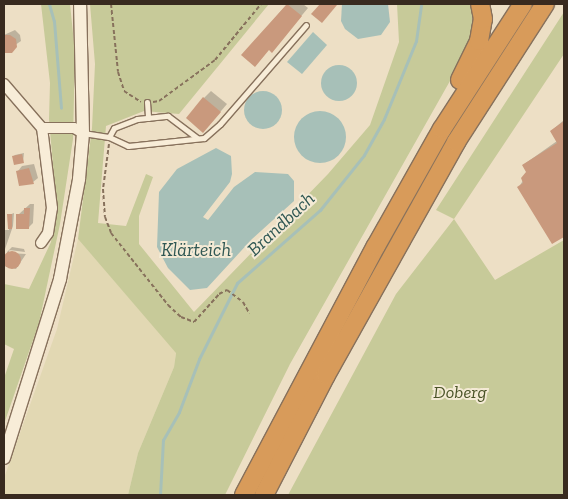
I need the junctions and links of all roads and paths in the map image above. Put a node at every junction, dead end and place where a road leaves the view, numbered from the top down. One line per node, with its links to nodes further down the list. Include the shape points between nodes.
1 (80, 4): 13 (street)
2 (110, 4): 9 (path, via 118,72 124,92 137,102)
3 (261, 4): 9 (path, via 215,60 159,101)
4 (480, 4): 12 (highway, via 483,19 480,41 443,109)
5 (523, 4): 12 (highway)
6 (545, 4): 20 (highway, via 446,160 326,375)
7 (306, 25): 15 (lane, via 220,124 204,138)
8 (4, 84): 11 (street)
9 (147, 102): 10 (lane)
10 (148, 118): 14 (lane, via 114,128); 15 (lane, via 168,116)
11 (42, 128): 13 (street, via 74,128); 16 (street, via 52,208 48,233)
12 (442, 129): 19 (highway, via 371,254)
13 (83, 133): 14 (lane); 18 (street, via 79,179 60,279)
14 (110, 137): 15 (lane, via 128,146); 17 (path, via 103,189 104,217 123,250 181,317 194,322 219,294 227,290 243,302)
15 (197, 138)
16 (41, 243)
17 (249, 313)
18 (4, 458)
19 (244, 495)
20 (264, 495)

